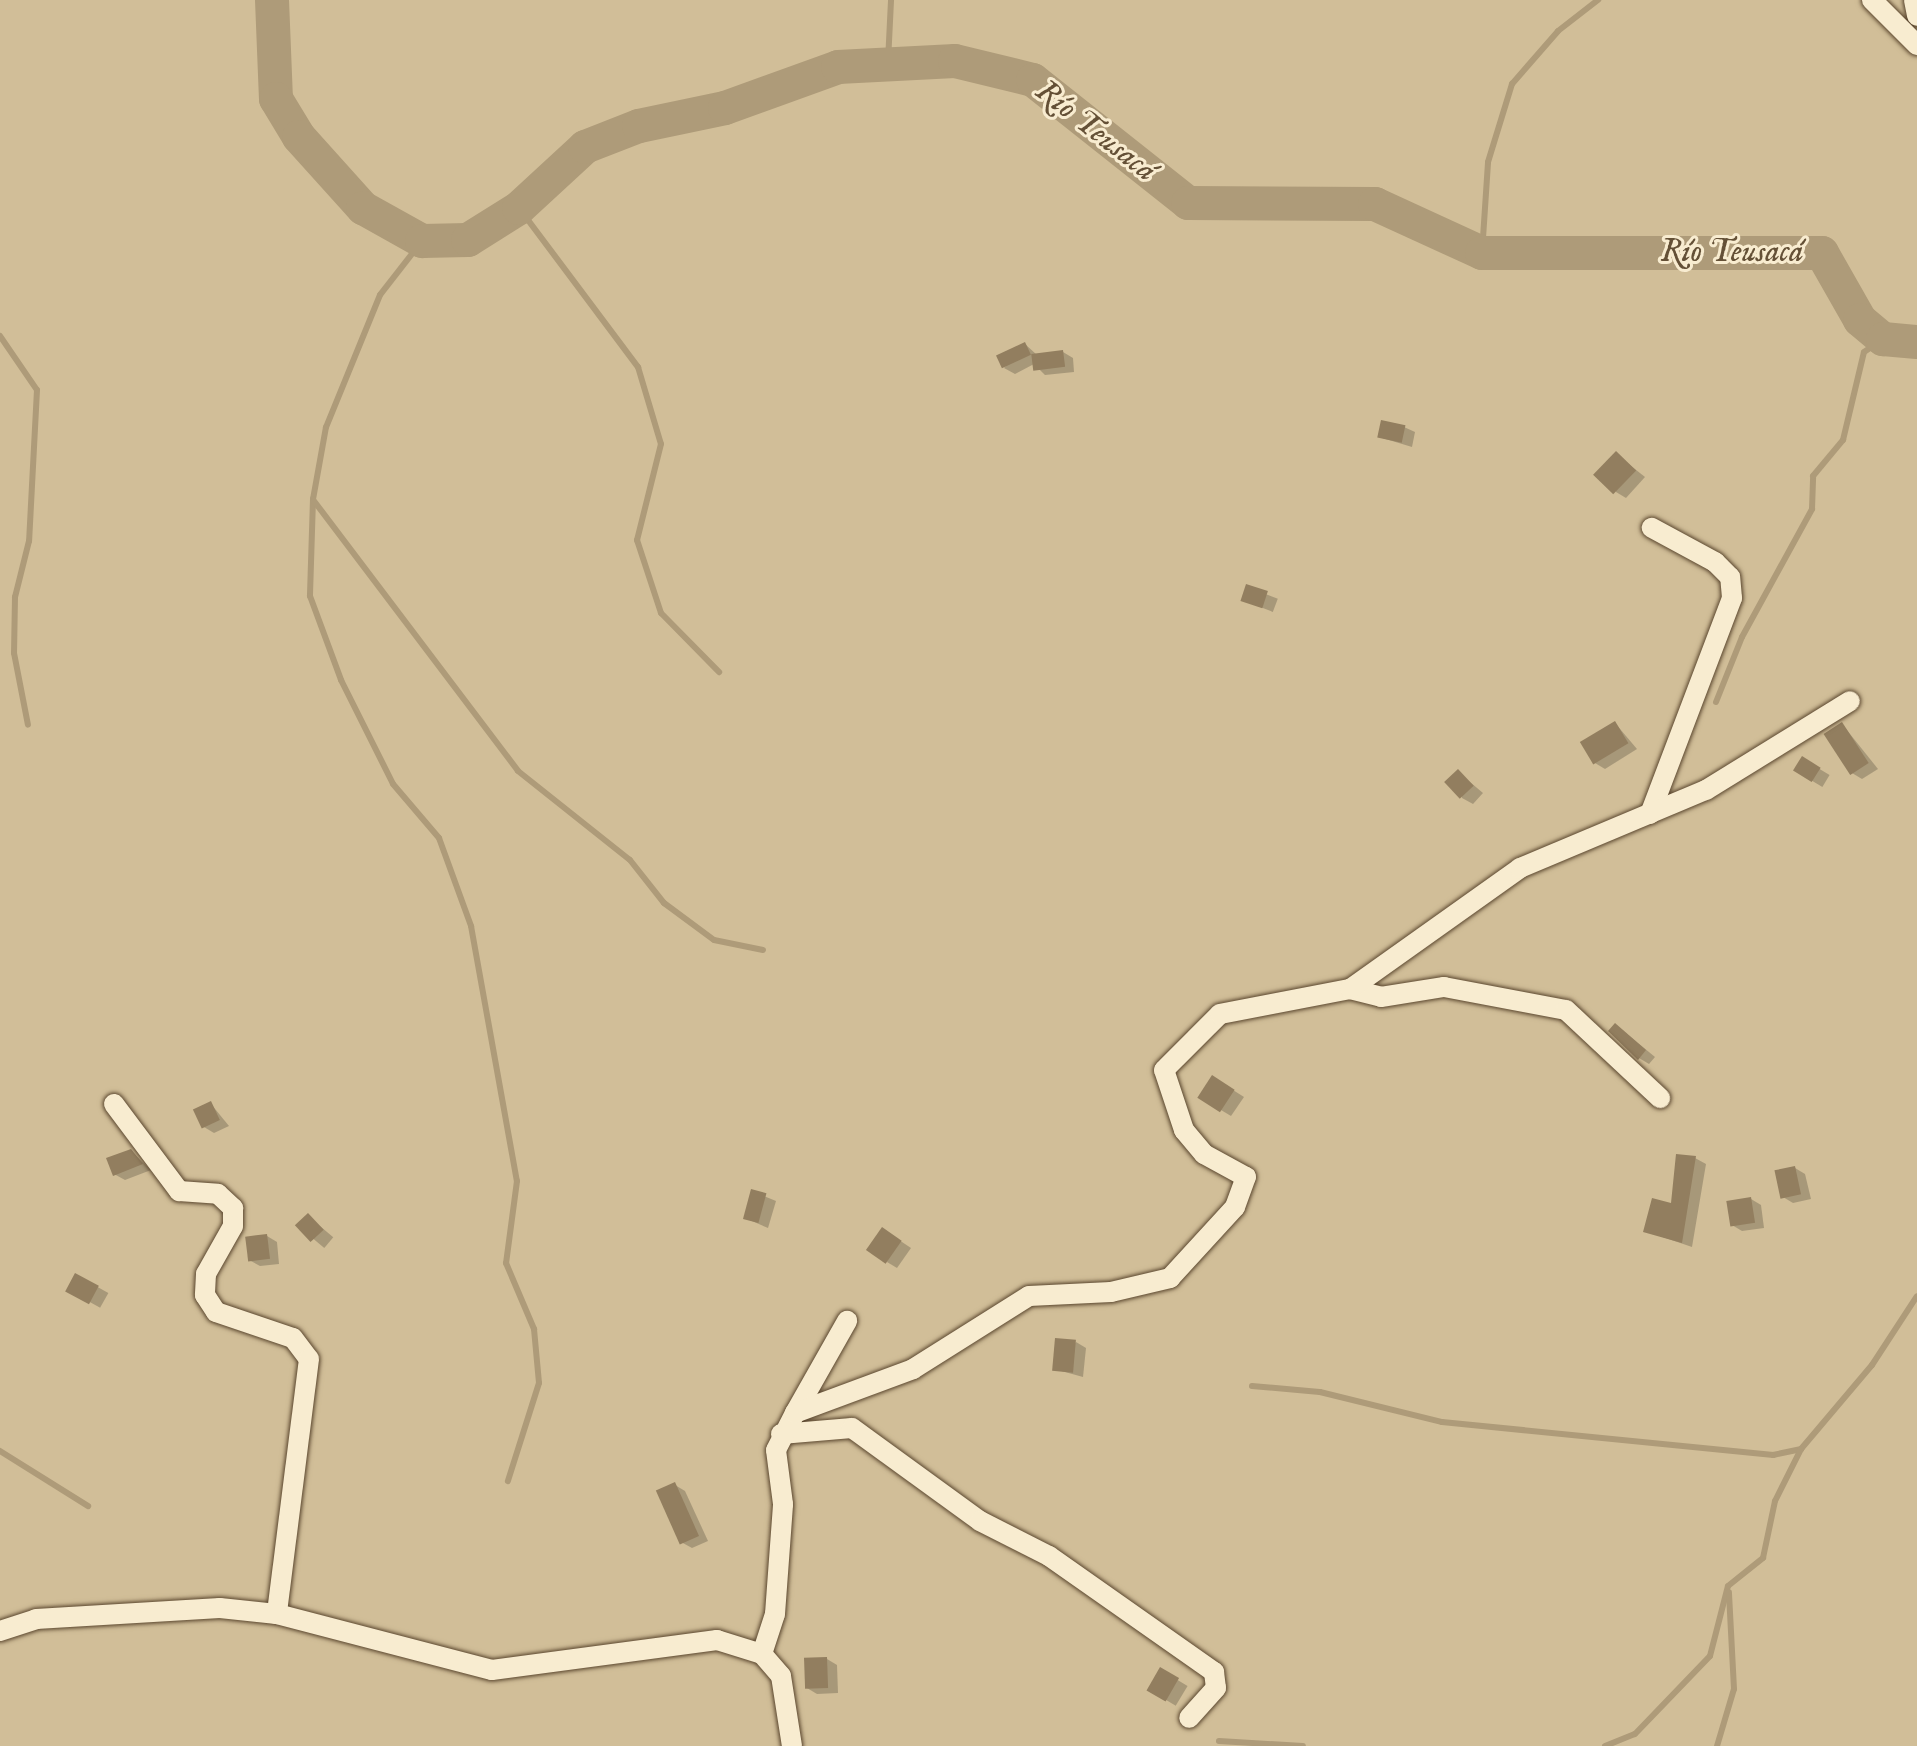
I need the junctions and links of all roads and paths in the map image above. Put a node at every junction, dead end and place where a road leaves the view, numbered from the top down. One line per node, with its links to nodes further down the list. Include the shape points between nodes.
1 (1872, 0): 4 (street)
2 (1914, 0): 3 (street)
3 (1917, 16)
4 (1917, 45)
5 (1652, 528): 7 (street, via 1715,562 1730,577 1732,598)
6 (1850, 701): 7 (street, via 1706,790)
7 (1650, 814): 8 (street, via 1520,868)
8 (1350, 989): 9 (street, via 1381,997 1444,987 1566,1010); 12 (street, via 1220,1014 1164,1070 1184,1130 1204,1154 1246,1177 1235,1207 1170,1278 1111,1292 1029,1296 913,1369)
9 (1660, 1098)
10 (114, 1104): 14 (street, via 179,1191 218,1194 233,1208 233,1226 206,1274 205,1295 216,1312 293,1338 309,1359)
11 (847, 1321): 12 (street)
12 (795, 1413): 13 (street)
13 (781, 1434): 16 (street, via 775,1614); 17 (street, via 852,1428 980,1521 1049,1556 1214,1672 1216,1688)
14 (277, 1614): 15 (street, via 220,1608 36,1619); 16 (street, via 492,1670 669,1642 717,1640)
15 (0, 1631)
16 (762, 1654): 18 (street, via 781,1676)
17 (1189, 1718)
18 (792, 1746)

